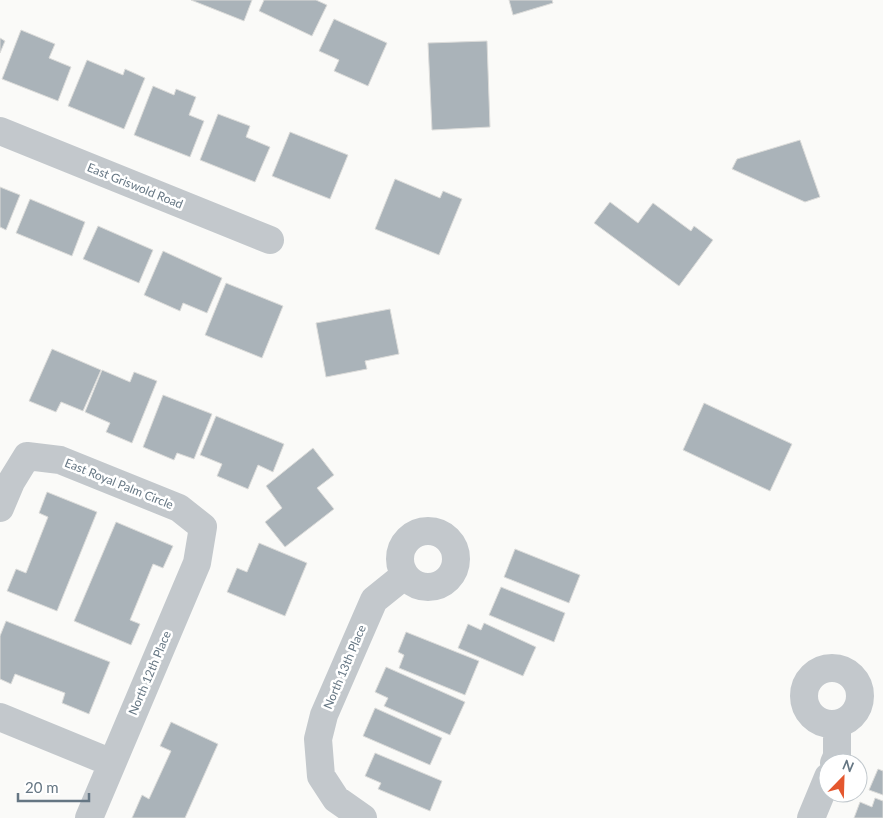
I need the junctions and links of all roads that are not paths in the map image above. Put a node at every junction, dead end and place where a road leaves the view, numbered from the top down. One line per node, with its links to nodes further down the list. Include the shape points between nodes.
1 (0, 132): 2 (street, East Griswold Road)
2 (270, 240)
3 (0, 508): 4 (street, East Royal Palm Circle, via 27,456 60,460 179,508)
4 (203, 526): 9 (street, North 12th Place, via 197,563)
5 (405, 575): 12 (street, North 13th Place, via 374,600 324,715 318,739 321,776 336,799)
6 (0, 717): 9 (street)
7 (836, 724): 8 (street)
8 (836, 753)
9 (112, 763): 11 (street, North 12th Place)
10 (818, 801): 13 (street)
11 (89, 818)
12 (363, 818)
13 (811, 818)

